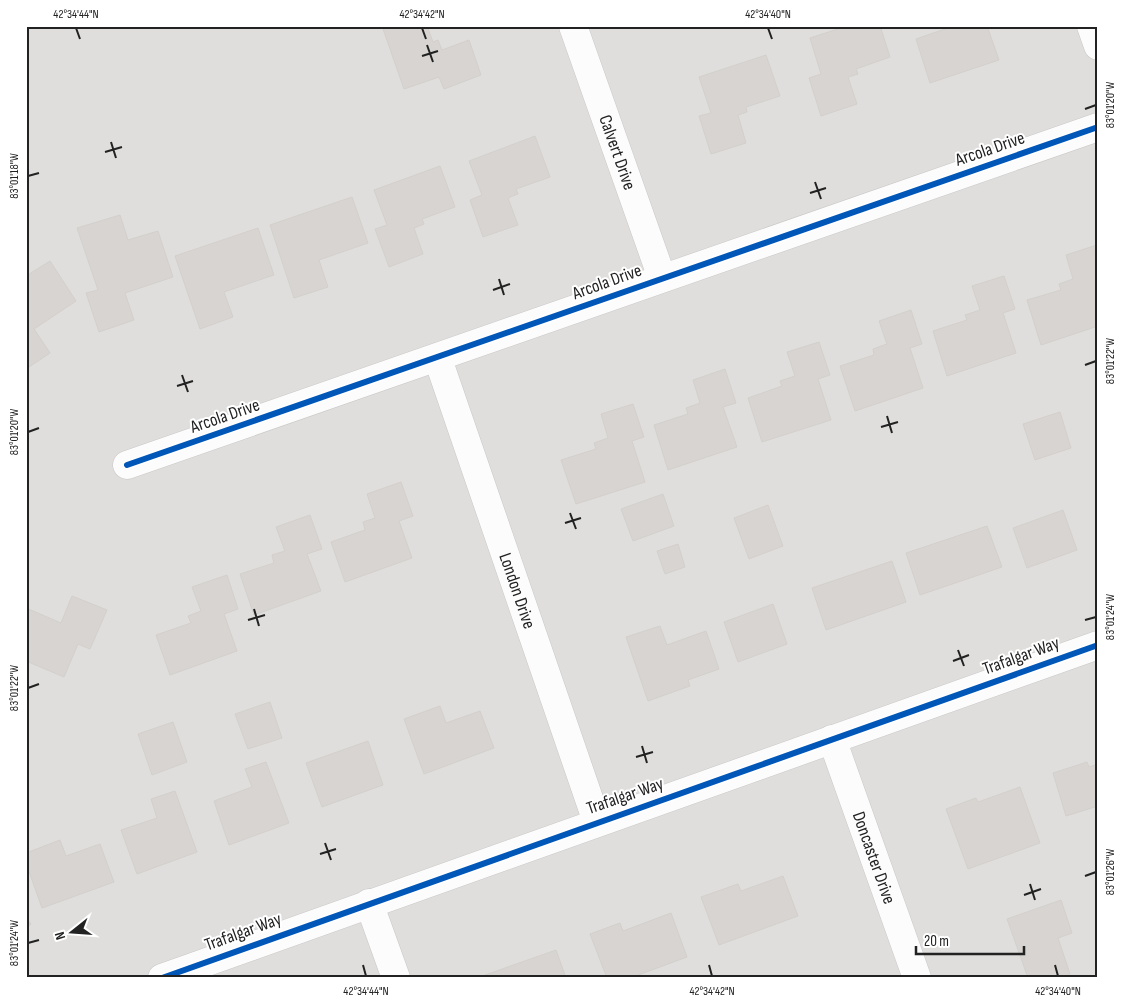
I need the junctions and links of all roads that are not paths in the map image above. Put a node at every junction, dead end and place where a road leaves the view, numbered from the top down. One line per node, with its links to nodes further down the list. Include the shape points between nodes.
1 (573, 26): 5 (street, Calvert Drive)
2 (1091, 26): 3 (street)
3 (1098, 46)
4 (1098, 127): 5 (street, Arcola Drive)
5 (662, 278): 6 (street, Arcola Drive)
6 (438, 359): 7 (street, Arcola Drive); 10 (street, London Drive)
7 (127, 465)
8 (1098, 645): 9 (street, Trafalgar Way)
9 (832, 739): 10 (street, Trafalgar Way); 14 (street, Doncaster Drive)
10 (597, 822): 11 (street, Trafalgar Way)
11 (369, 903): 12 (street, Trafalgar Way); 13 (street)
12 (162, 978)
13 (396, 978)
14 (917, 978)

